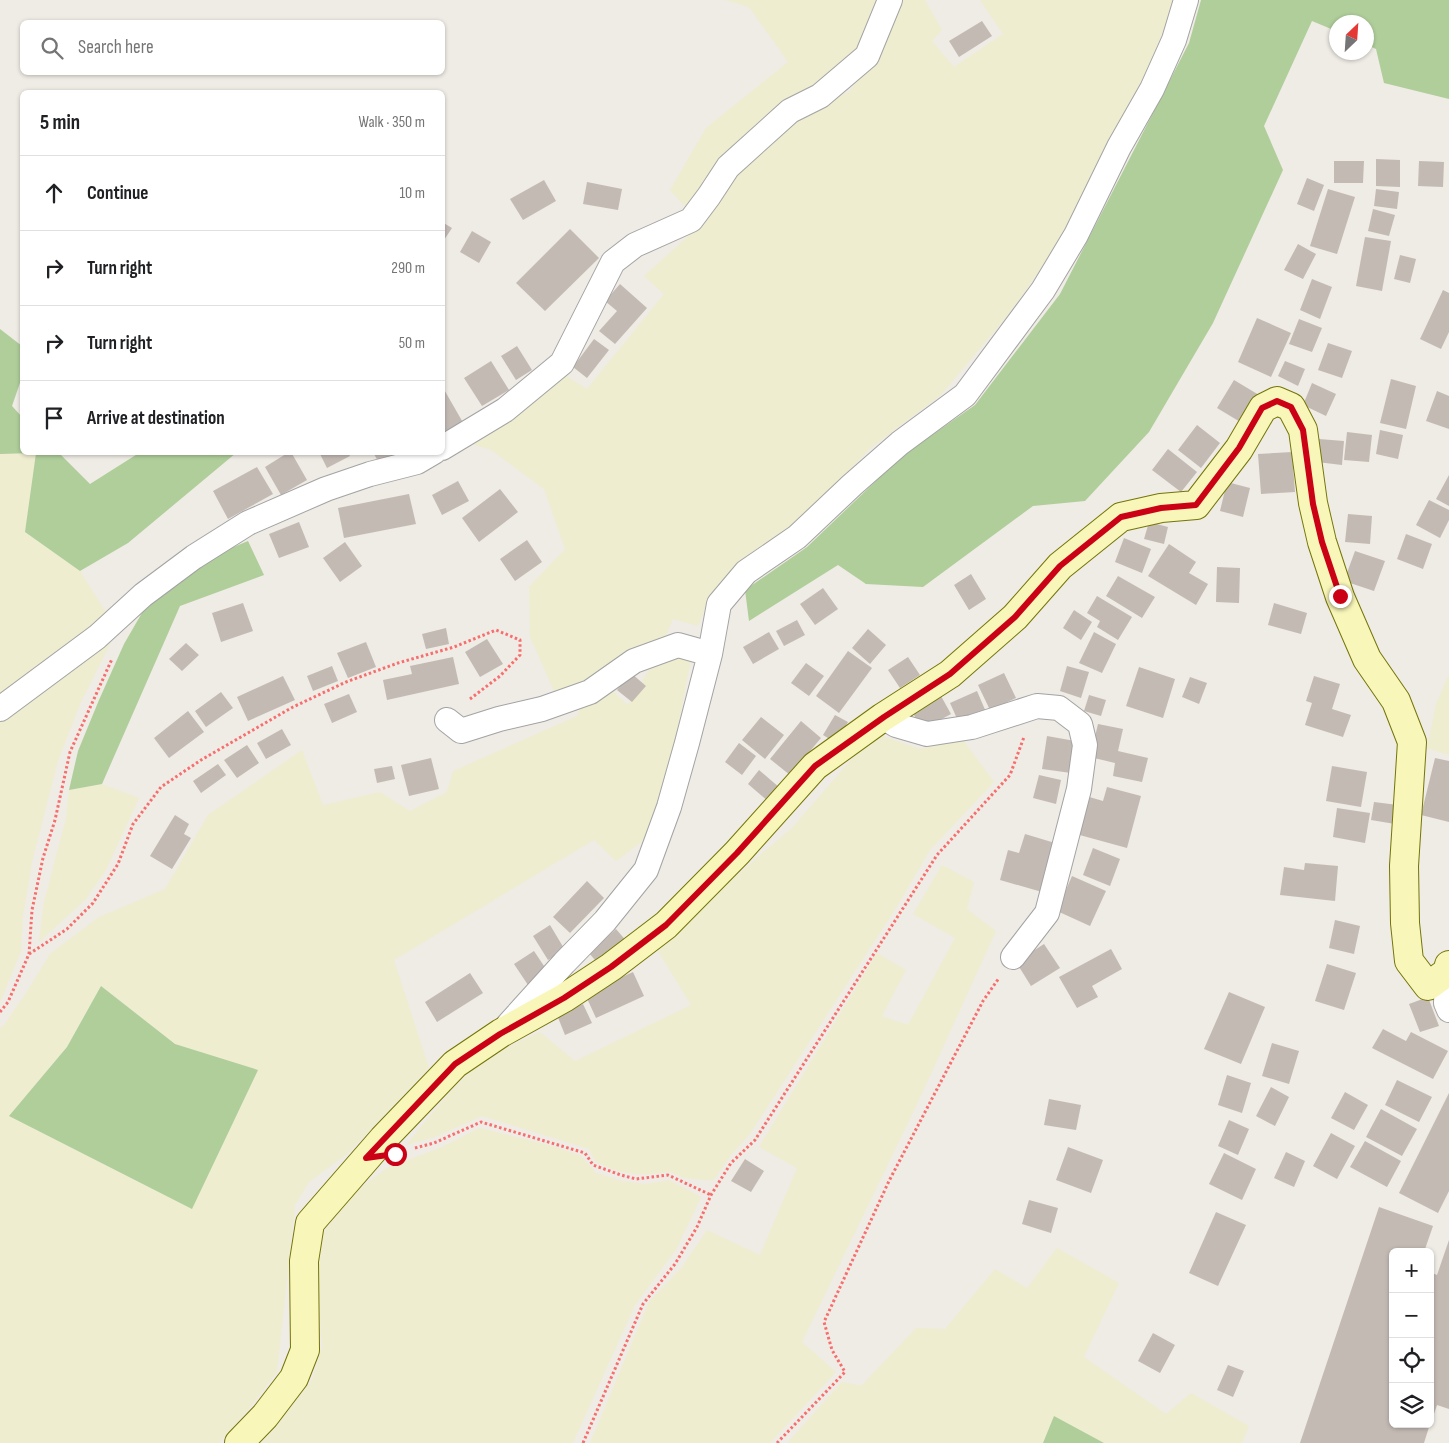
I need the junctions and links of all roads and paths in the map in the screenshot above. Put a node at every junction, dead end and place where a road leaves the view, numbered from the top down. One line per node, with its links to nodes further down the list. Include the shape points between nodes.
1 (890, 0): 3 (street, via 867,56 820,96 790,111 728,167 691,220 635,245 613,262 562,363 506,410)
2 (1186, 0): 5 (street, via 1174,40 1152,89 1076,235 1043,290 965,395 893,449 797,536 746,572 719,604)
3 (445, 446)
4 (429, 455): 8 (street, via 417,462 326,489 248,523 172,573 97,637)
5 (710, 654): 10 (street, via 678,645 634,661 590,692 542,709 461,731); 16 (street, via 669,807 646,870 605,921)
6 (112, 658): 11 (path, via 70,752 32,910)
7 (1037, 706): 9 (street, via 972,727 927,734 896,725); 12 (street, via 1059,708 1080,724 1085,745 1079,789 1047,913); 18 (path, via 1010,775 937,855 755,1140 731,1162)
8 (0, 709)
9 (884, 717): 13 (main road, via 950,674 1015,617 1060,566 1121,517 1161,508 1196,505 1239,448 1262,408 1277,401 1291,407 1303,430 1313,504 1340,596 1367,658 1396,701 1412,742 1404,866 1404,923 1409,961 1428,986); 16 (main road, via 815,766 737,853 666,925 564,998)
10 (447, 720): 11 (path, via 520,655 520,640 496,630 346,682 293,707 201,760 161,787 133,824 118,864 94,903 67,929)
11 (29, 954): 15 (path, via 8,1002)
12 (1013, 957): 21 (path, via 983,1001 889,1180 824,1322 832,1350 845,1372)
13 (1448, 968): 14 (street, via 1446,1003)
14 (1449, 1010)
15 (0, 1012)
16 (500, 1034): 19 (main road, via 455,1064 377,1145 310,1222 304,1261 305,1350 294,1378)
17 (410, 1149): 18 (path, via 434,1143 481,1122 585,1153 593,1164 621,1175 636,1179 668,1175)
18 (712, 1195): 20 (path, via 676,1264 643,1304)
19 (239, 1443)
20 (583, 1443)
21 (777, 1443)

